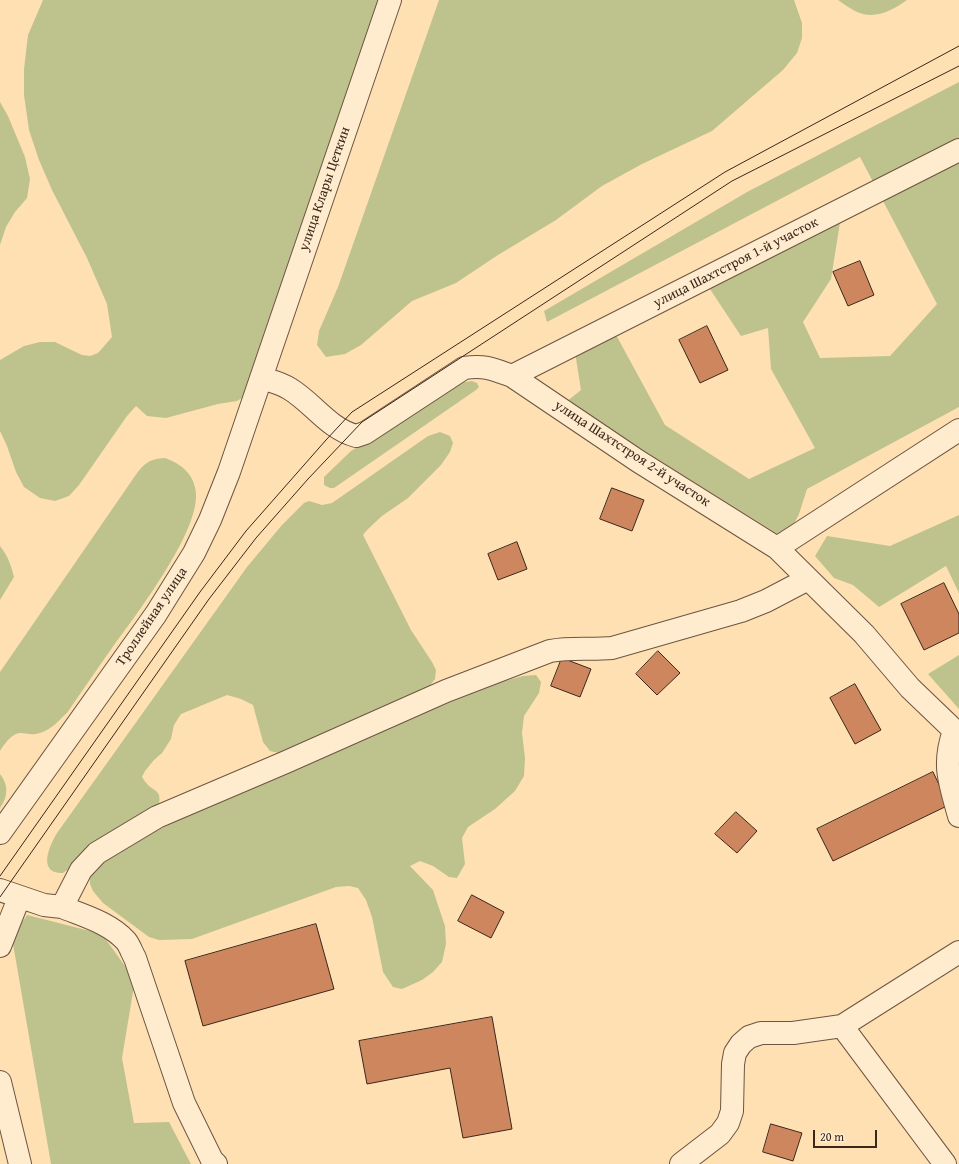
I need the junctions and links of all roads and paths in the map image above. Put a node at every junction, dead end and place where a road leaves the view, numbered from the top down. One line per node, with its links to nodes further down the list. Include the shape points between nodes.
1 (390, 0): 4 (street, улица Клары Цеткин)
2 (959, 150): 3 (street, улица Шахтстроя 1-й участок)
3 (512, 376): 4 (street, улица Шахтстроя 2-й участок, via 492,368 464,368 365,433 356,436 338,428 290,389); 6 (street, улица Шахтстроя 2-й участок, via 638,461)
4 (261, 378): 10 (street, Троллейная улица, via 229,472 194,553 156,614)
5 (959, 430): 6 (street)
6 (777, 548): 7 (street, улица Шахтстроя 2-й участок)
7 (808, 579): 8 (street, улица Шахтстроя 2-й участок, via 864,634 910,688); 12 (street, via 741,611 612,648 565,648 550,651 446,691 157,817 98,852 81,870)
8 (956, 733): 9 (street, via 949,743 947,759)
9 (959, 816)
10 (0, 833)
11 (10, 894): 12 (street); 13 (street, via 6,929)
12 (62, 908): 18 (street, via 104,925 127,942 135,958 184,1103)
13 (0, 946)
14 (959, 952): 15 (street)
15 (842, 1026): 19 (street, via 793,1033 761,1034 750,1037 741,1044 735,1053 733,1064 732,1111 728,1124 720,1134); 20 (street)
16 (0, 1082): 17 (street)
17 (20, 1164)
18 (216, 1164)
19 (681, 1164)
20 (945, 1164)

